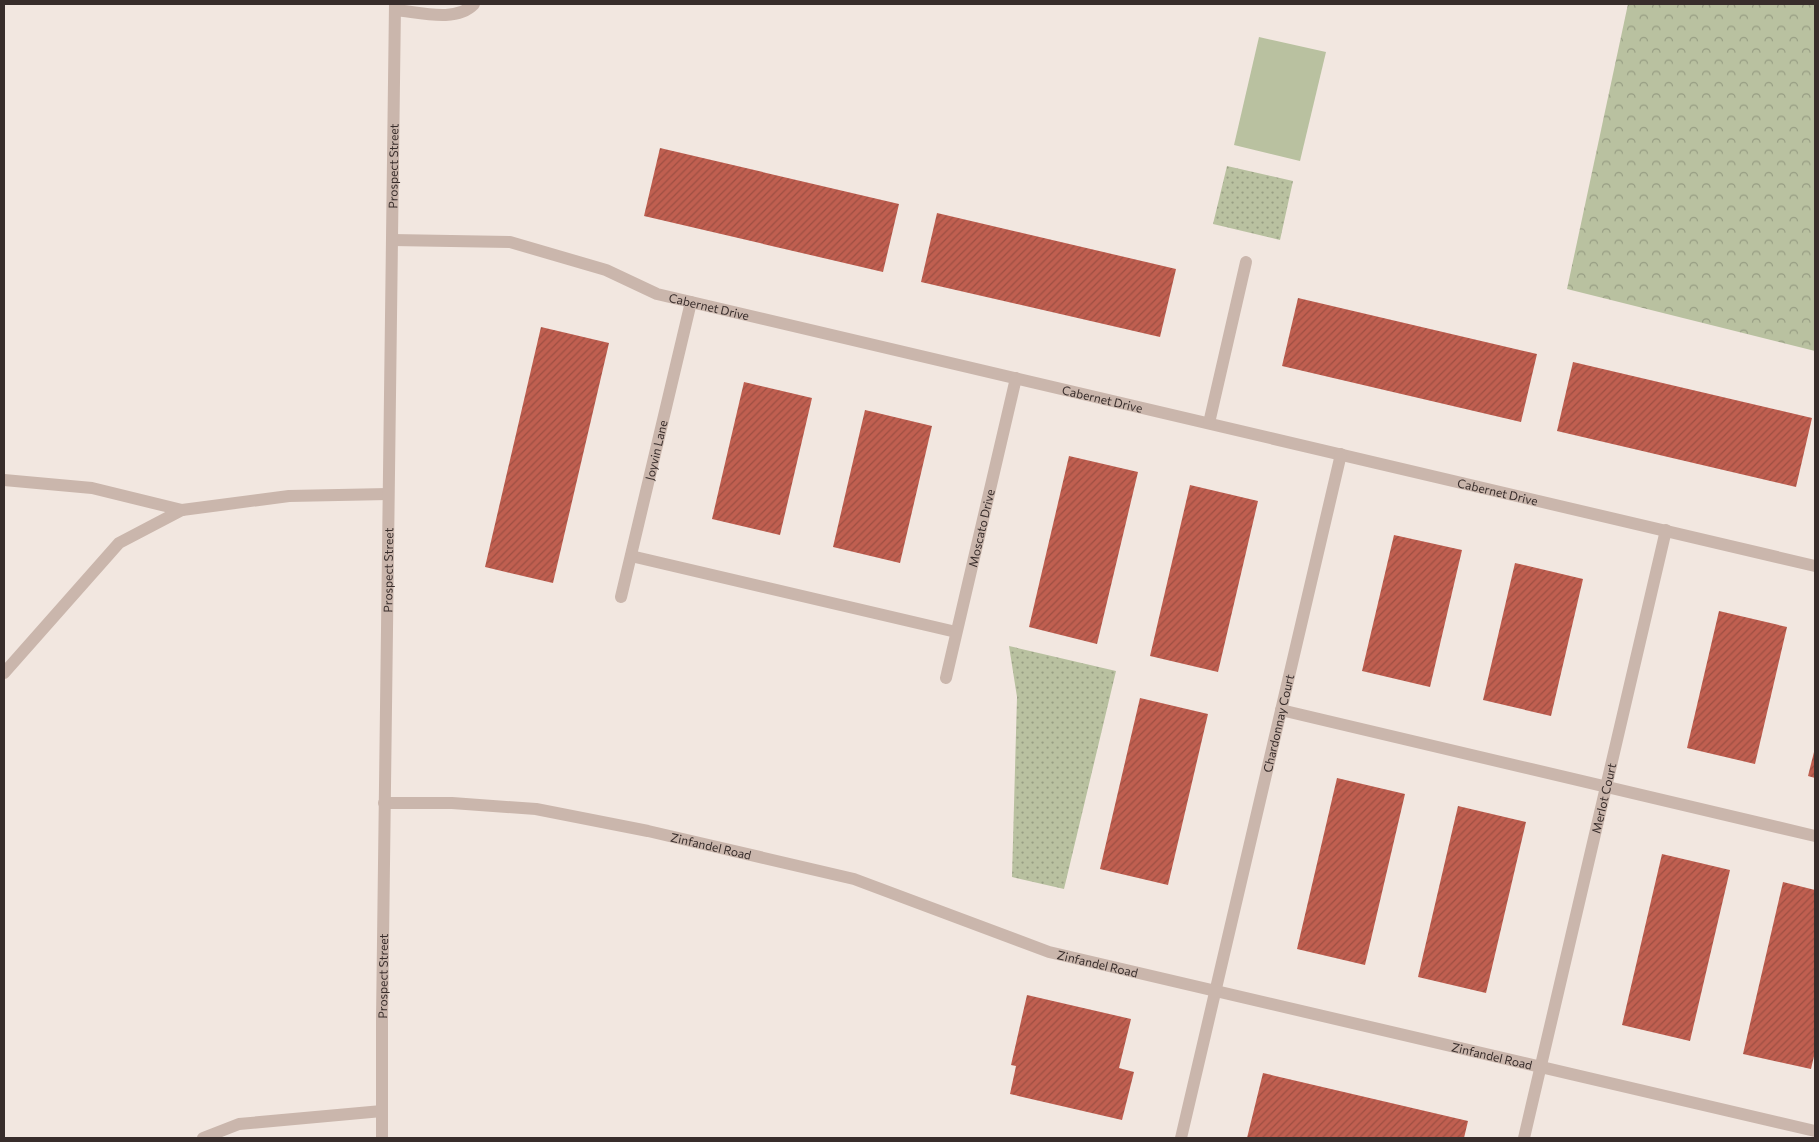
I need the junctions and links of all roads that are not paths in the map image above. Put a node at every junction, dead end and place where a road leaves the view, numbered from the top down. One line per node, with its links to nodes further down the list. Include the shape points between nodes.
1 (474, 4): 2 (street, via 469,10 451,16)
2 (395, 7): 3 (street, Prospect Street)
3 (392, 240): 5 (street, Cabernet Drive, via 510,242 606,270 657,294); 10 (street, Prospect Street)
4 (1246, 262): 7 (street)
5 (690, 302): 6 (street, Cabernet Drive); 13 (street, Joyvin Lane)
6 (1016, 378): 7 (street, Cabernet Drive); 16 (street, Moscato Drive)
7 (1209, 423): 8 (street, Cabernet Drive)
8 (1341, 454): 12 (street, Cabernet Drive); 19 (street, Chardonnay Court)
9 (4, 480): 11 (street, via 92,488)
10 (388, 494): 11 (street, via 289,496); 21 (street, Prospect Street)
11 (182, 510): 17 (street, via 119,544)
12 (1666, 530): 14 (street, Cabernet Drive); 20 (street, Merlot Court)
13 (631, 556): 15 (street, Joyvin Lane); 16 (street)
14 (1815, 566)
15 (621, 597)
16 (956, 632): 18 (street, Moscato Drive)
17 (4, 672)
18 (946, 678)
19 (1281, 710): 20 (street); 23 (street, Chardonnay Court)
20 (1606, 787): 22 (street); 24 (street, Merlot Court)
21 (384, 803): 23 (street, Zinfandel Road, via 452,803 536,809 648,831 854,879 1049,952); 25 (street, Prospect Street)
22 (1815, 836)
23 (1216, 991): 24 (street, Zinfandel Road); 29 (street, Chardonnay Court)
24 (1540, 1067): 26 (street, Zinfandel Road); 30 (street, Merlot Court)
25 (382, 1111): 27 (street, via 239,1124); 28 (street, Prospect Street)
26 (1815, 1131)
27 (202, 1138)
28 (382, 1138)
29 (1181, 1138)
30 (1524, 1138)

